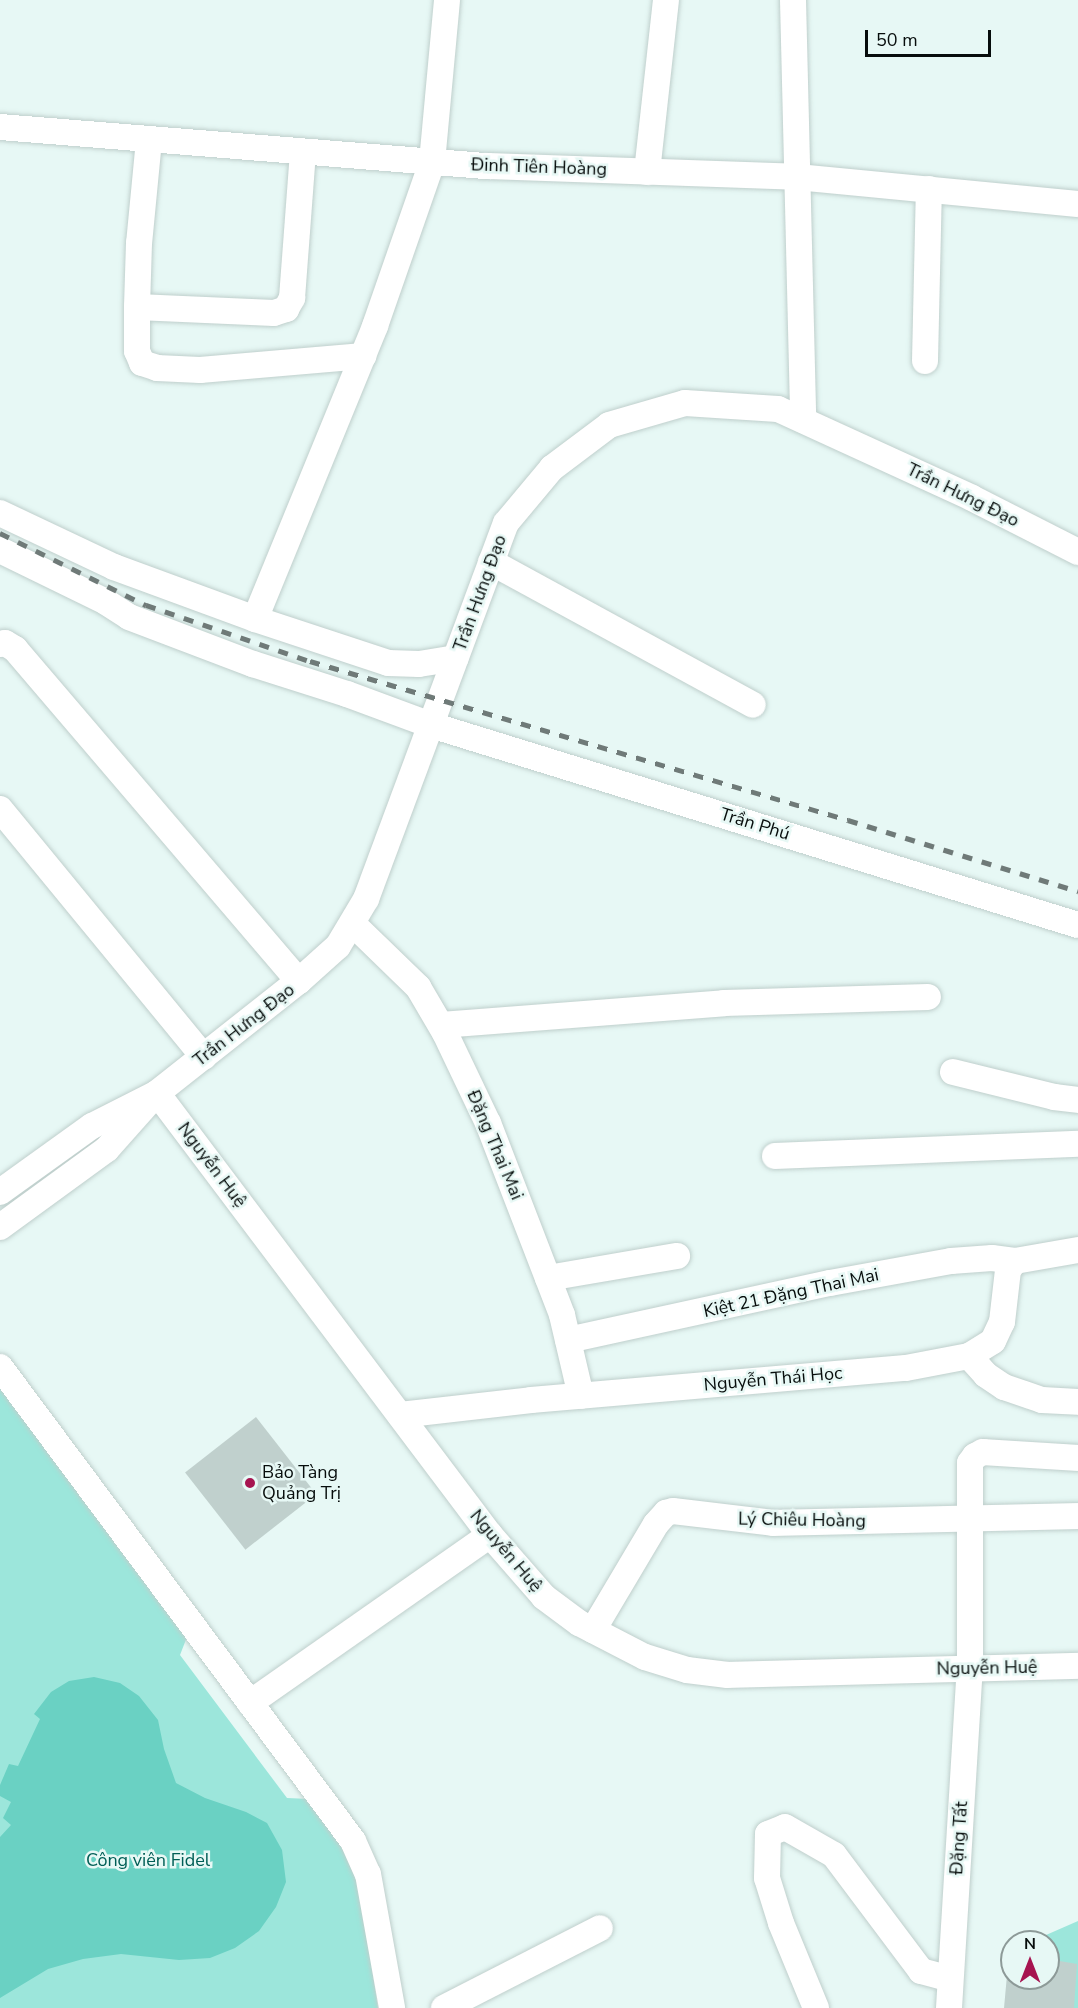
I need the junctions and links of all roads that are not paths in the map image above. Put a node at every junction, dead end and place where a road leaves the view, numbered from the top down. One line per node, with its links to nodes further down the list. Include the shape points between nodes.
1 (447, 0): 7 (street)
2 (666, 0): 8 (street)
3 (799, 1): 9 (street)
4 (0, 127): 5 (street, Đinh Tiên Hoàng)
5 (149, 140): 6 (street, Đinh Tiên Hoàng); 12 (street)
6 (303, 152): 7 (street, Đinh Tiên Hoàng); 12 (street, via 292,297 286,309 274,313)
7 (432, 162): 8 (street, Đinh Tiên Hoàng); 13 (street)
8 (647, 172): 9 (street, Đinh Tiên Hoàng)
9 (797, 177): 10 (street, Đinh Tiên Hoàng); 15 (street)
10 (929, 189): 11 (street, Đinh Tiên Hoàng); 14 (street)
11 (1078, 204)
12 (137, 307): 13 (street, via 140,360 146,366 222,369)
13 (363, 356): 20 (street)
14 (925, 361)
15 (803, 420): 18 (street, Trần Hưng Đạo); 19 (street, Trần Hưng Đạo, via 778,409 685,403 609,425 552,468 506,523)
16 (0, 513): 20 (street, via 114,567)
17 (0, 550): 24 (street, Trần Phú, via 162,632)
18 (1078, 552)
19 (491, 562): 22 (street, Trần Hưng Đạo); 23 (street)
20 (255, 619): 22 (street, via 388,663 419,664)
21 (0, 644): 28 (street, via 15,649)
22 (456, 658): 24 (street, Trần Hưng Đạo)
23 (753, 705)
24 (431, 725): 26 (street, Trần Hưng Đạo); 27 (street, Trần Phú)
25 (0, 809): 31 (street)
26 (354, 924): 28 (street, Trần Hưng Đạo, via 338,946); 30 (street, Đặng Thai Mai, via 418,987)
27 (1078, 925)
28 (299, 981): 31 (street, Trần Hưng Đạo)
29 (928, 997): 30 (street, via 724,1003)
30 (441, 1025): 42 (street, Đặng Thai Mai, via 488,1123)
31 (204, 1057): 33 (street, Trần Hưng Đạo)
32 (953, 1072): 34 (street)
33 (157, 1093): 37 (street, Trần Hưng Đạo, via 92,1126); 38 (street, Trần Hưng Đạo, via 107,1149); 48 (street, Nguyễn Huệ)
34 (1078, 1100)
35 (1078, 1144): 36 (street)
36 (775, 1156)
37 (0, 1192)
38 (0, 1227)
39 (1078, 1250): 41 (street)
40 (677, 1256): 42 (street)
41 (1015, 1261): 43 (street, Kiệt 21 Đặng Thai Mai, via 951,1261 830,1282); 44 (street, Nguyễn Thái Học, via 1008,1269 1002,1322 993,1341)
42 (548, 1278): 43 (street, Đặng Thai Mai)
43 (568, 1340): 46 (street, Đặng Thai Mai)
44 (969, 1356): 46 (street, Nguyễn Thái Học, via 906,1368); 47 (street, via 1004,1387 1042,1400)
45 (0, 1367): 56 (street)
46 (581, 1396): 48 (street, Nguyễn Thái Học)
47 (1078, 1402)
48 (400, 1415): 52 (street, Nguyễn Huệ)
49 (1078, 1458): 51 (street, Đặng Tất, via 983,1452 975,1456 970,1463)
50 (1078, 1516): 51 (street, Lý Chiêu Hoàng)
51 (971, 1518): 53 (street, Lý Chiêu Hoàng, via 773,1523 666,1513); 55 (street, Đặng Tất)
52 (490, 1535): 53 (street, Nguyễn Huệ, via 544,1597); 56 (street)
53 (593, 1630): 55 (street, Nguyễn Huệ, via 645,1657 687,1670 728,1675)
54 (1078, 1666): 55 (street, Nguyễn Huệ)
55 (970, 1669): 58 (street, Đặng Tất)
56 (250, 1703): 59 (street, via 364,1859)
57 (600, 1928): 60 (street)
58 (950, 1979): 61 (street, via 921,1971 834,1855 785,1827 768,1834 767,1878); 62 (street, Đặng Tất)
59 (392, 2008)
60 (444, 2008)
61 (816, 2008)
62 (949, 2008)

